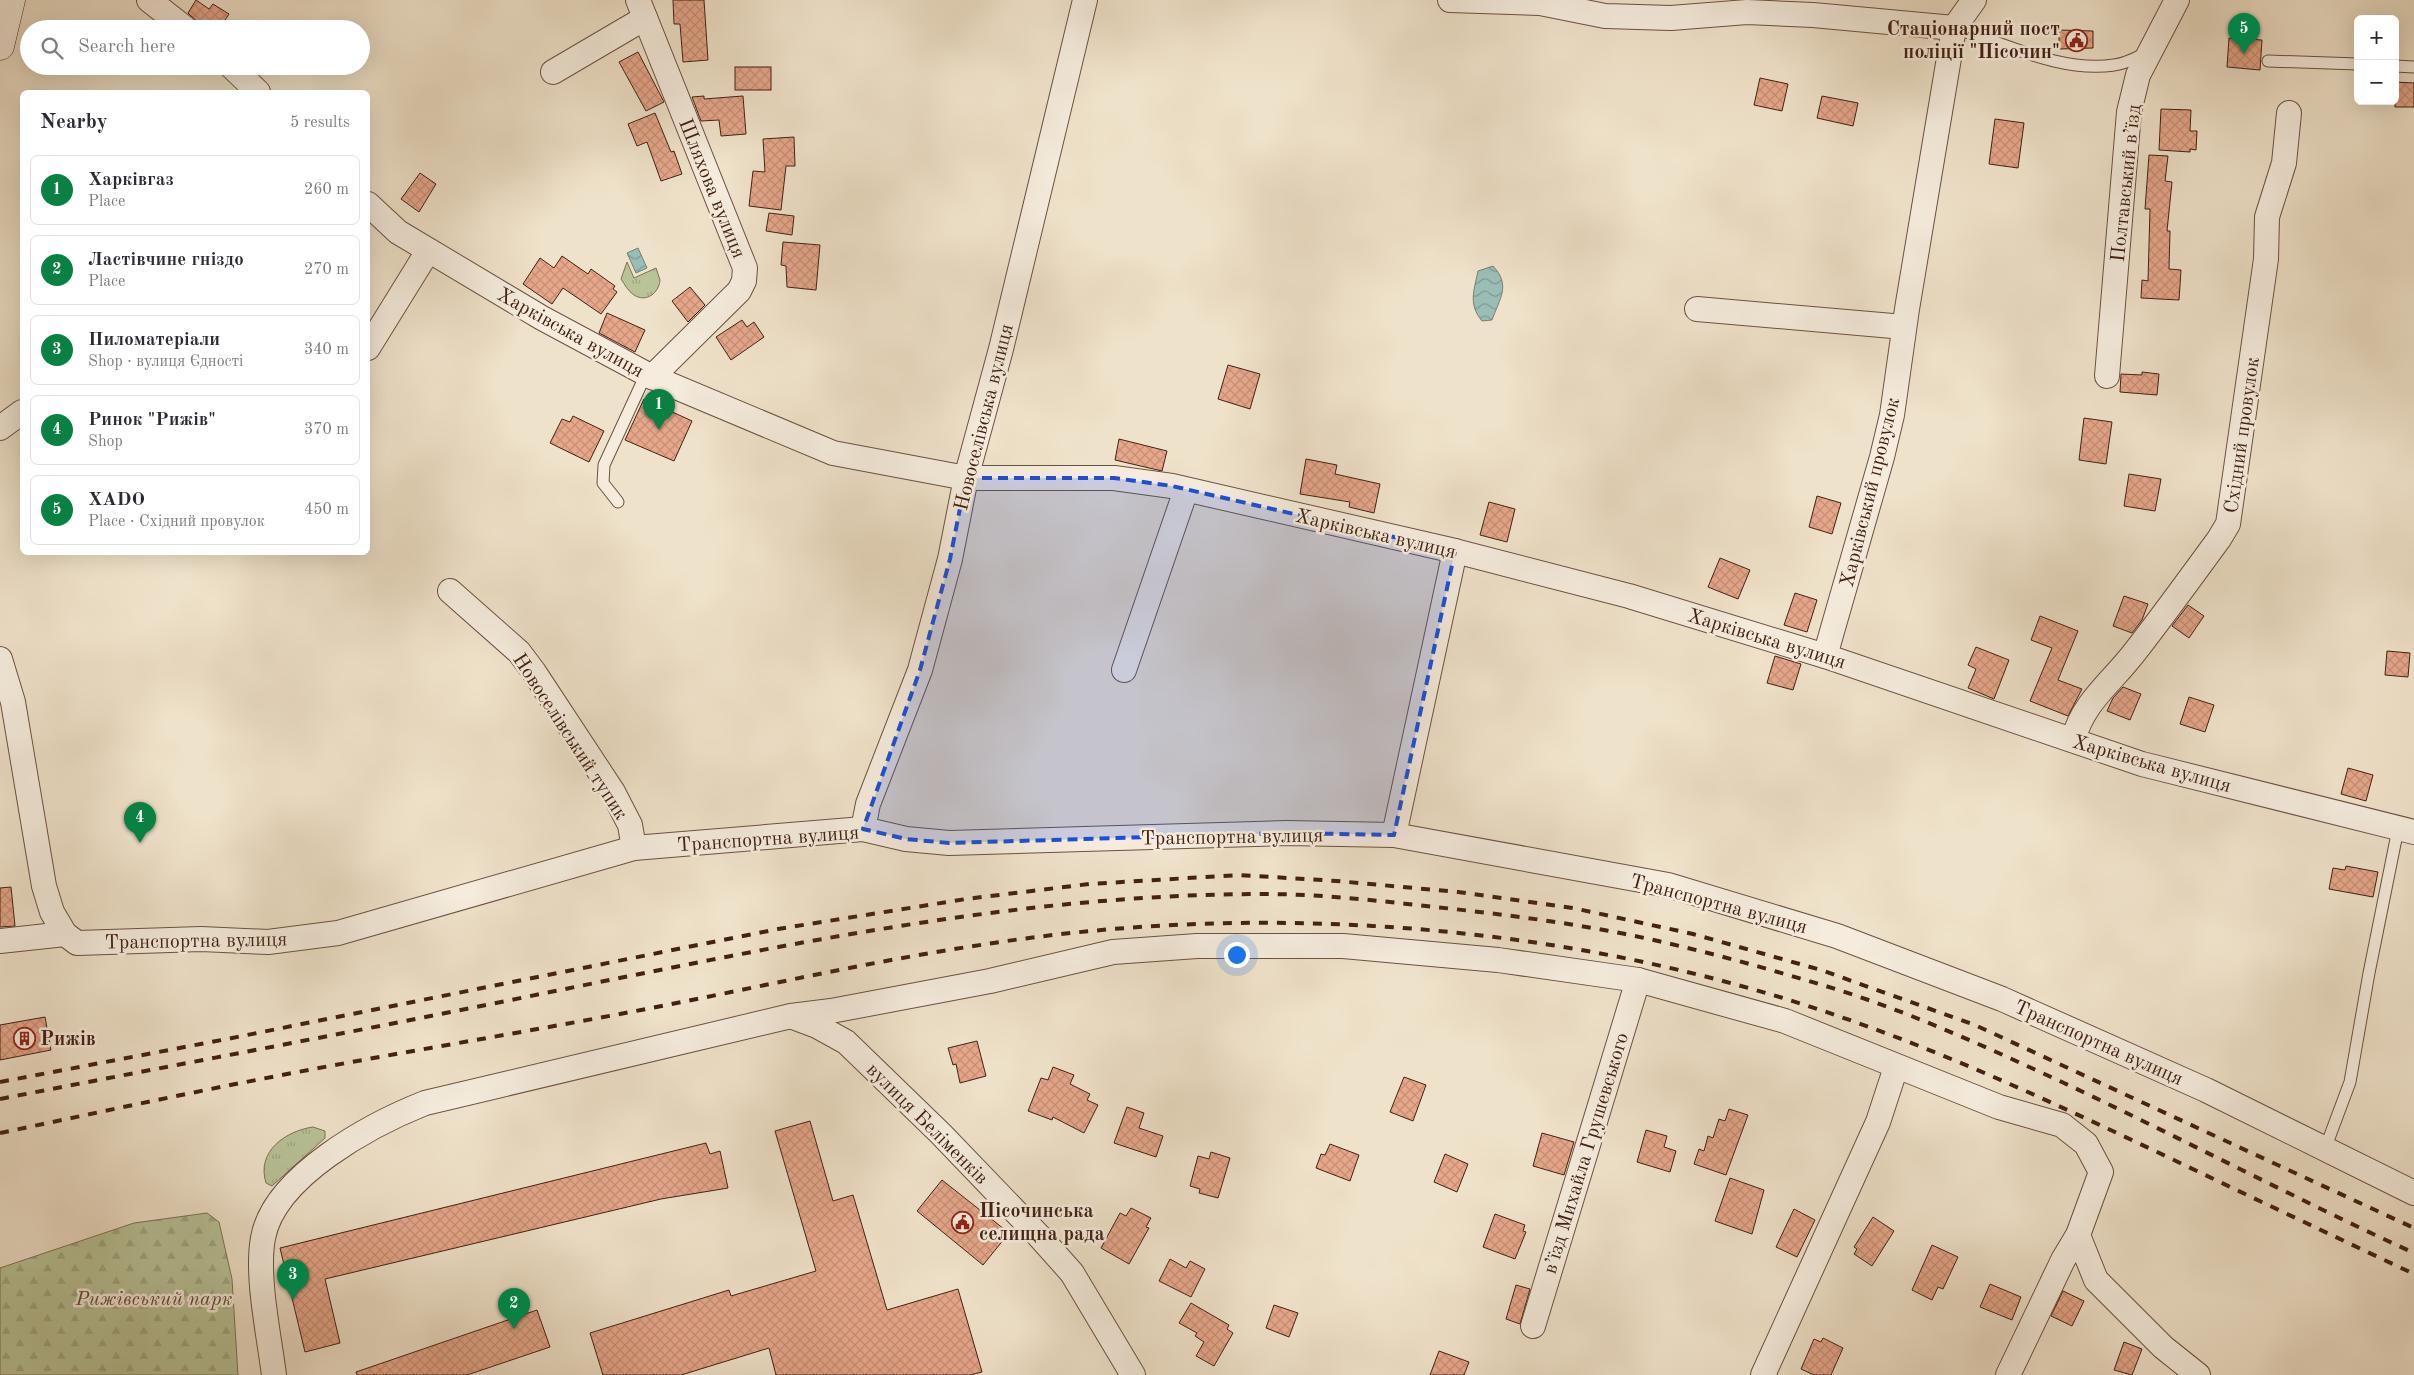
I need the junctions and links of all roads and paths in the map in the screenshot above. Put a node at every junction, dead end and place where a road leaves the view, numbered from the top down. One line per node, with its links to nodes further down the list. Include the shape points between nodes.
1 (11, 0): 10 (street)
2 (149, 0): 8 (street)
3 (1085, 0): 29 (street, Новоселівська вулиця, via 1001,349)
4 (1450, 0): 9 (street, via 1540,4 1606,16 1671,18 1747,12)
5 (1974, 0): 9 (street, Харківський провулок)
6 (2177, 0): 11 (street, Полтавський в’їзд)
7 (642, 9): 16 (street); 25 (street, Шляхова вулиця, via 745,275 739,291)
8 (175, 20)
9 (1954, 28): 11 (lane, via 2056,62 2089,66 2115,65); 23 (street, Харківський провулок)
10 (0, 46)
11 (2151, 51): 26 (street, Полтавський в’їзд, via 2138,75 2129,112)
12 (2268, 61): 13 (lane)
13 (2354, 64)
14 (2399, 66): 15 (lane)
15 (2414, 67)
16 (553, 72)
17 (240, 75): 18 (street)
18 (256, 90)
19 (2290, 113): 37 (street, Східний провулок, via 2284,163 2266,217 2266,259 2228,524 2133,655 2086,709)
20 (370, 206): 21 (street, Харківська вулиця, via 398,232)
21 (428, 251): 24 (street); 25 (street, Харківська вулиця, via 542,318)
22 (1697, 309): 23 (street)
23 (1904, 327): 34 (street, Харківський провулок, via 1892,414 1882,457)
24 (370, 345)
25 (649, 375): 29 (street, Харківська вулиця, via 833,454); 31 (lane, via 604,465 603,483)
26 (2107, 376)
27 (20, 413): 28 (street)
28 (0, 428)
29 (966, 478): 30 (street, Харківська вулиця, via 1114,478); 38 (street, Новоселівська вулиця, via 950,559 920,670 868,804)
30 (1186, 490): 32 (street, Харківська вулиця); 36 (street)
31 (618, 502)
32 (1455, 550): 34 (street, Харківська вулиця, via 1629,596); 40 (street)
33 (450, 591): 41 (street, Новоселівський тупик, via 519,652 534,672 612,792 630,825)
34 (1825, 656): 37 (street, Харківська вулиця)
35 (0, 659): 42 (street, via 13,702 44,886 52,912)
36 (1124, 670)
37 (2073, 740): 39 (street, Харківська вулиця, via 2142,764)
38 (863, 829): 40 (street, Транспортна вулиця, via 906,839 949,843 1287,833); 41 (street, Транспортна вулиця)
39 (2406, 830): 47 (lane, via 2369,973 2350,1082)
40 (1394, 835): 47 (street, Транспортна вулиця, via 1668,885 1837,936 2002,999 2206,1090)
41 (634, 848): 42 (street, Транспортна вулиця, via 338,932 268,942 201,939 77,943)
42 (65, 934): 43 (street, Транспортна вулиця)
43 (0, 942)
44 (1638, 980): 45 (street, via 1498,960 1343,946 1197,946 1113,952 981,982); 46 (street, via 1785,1021); 50 (street, в’їзд Михайла Грушевського)
45 (791, 1016): 51 (street, via 425,1103 390,1117 326,1157 283,1197 263,1236 261,1267); 52 (street, вулиця Беліменків, via 846,1042 1039,1236 1072,1273)
46 (1896, 1067): 49 (street, via 1999,1107 2062,1125 2086,1144 2101,1172); 53 (street, via 1878,1122)
47 (2325, 1149): 48 (street, Транспортна вулиця)
48 (2414, 1193)
49 (2078, 1235): 54 (street); 55 (street, via 2096,1280 2163,1347)
50 (1533, 1326)
51 (274, 1375)
52 (1133, 1375)
53 (1763, 1375)
54 (2008, 1375)
55 (2198, 1375)

